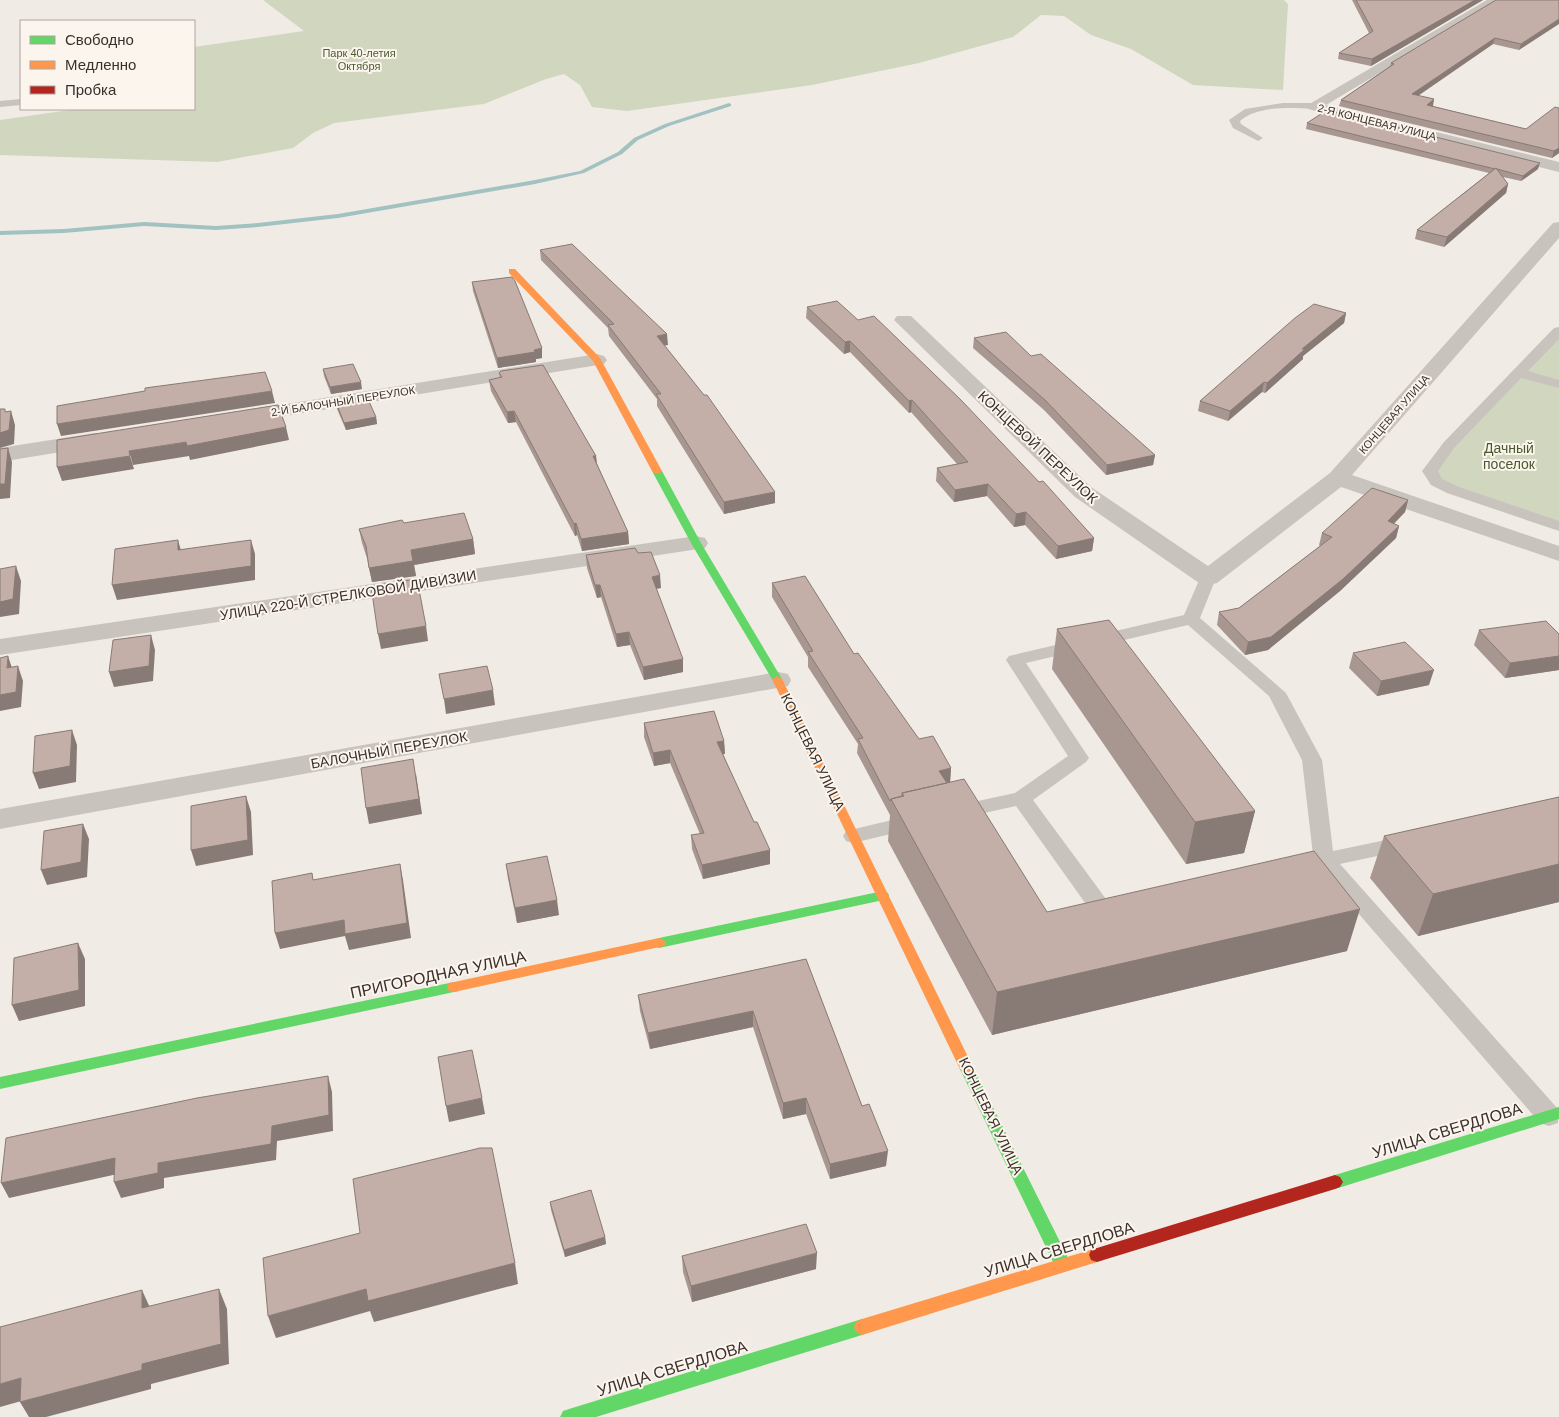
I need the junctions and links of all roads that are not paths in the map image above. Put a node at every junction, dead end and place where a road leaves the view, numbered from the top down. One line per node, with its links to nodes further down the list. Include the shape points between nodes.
1 (1496, 0): 4 (street, 2-Я КОНЦЕВАЯ УЛИЦА)
2 (20, 102): 3 (lane)
3 (0, 104)
4 (1313, 106): 5 (lane, via 1293,104 1238,115 1234,120 1237,126); 6 (street, 2-Я КОНЦЕВАЯ УЛИЦА)
5 (1258, 138)
6 (1559, 167)
7 (1559, 227): 17 (street, КОНЦЕВАЯ УЛИЦА)
8 (512, 271): 11 (street, КОНЦЕВАЯ УЛИЦА)
9 (904, 320): 21 (street, КОНЦЕВОЙ ПЕРЕУЛОК, via 1083,492)
10 (1559, 331): 12 (lane)
11 (596, 360): 14 (street, 2-Й БАЛОЧНЫЙ ПЕРЕУЛОК); 19 (street, КОНЦЕВАЯ УЛИЦА)
12 (1519, 373): 13 (lane); 18 (lane, via 1449,446 1430,471 1436,482 1453,490)
13 (1559, 384)
14 (225, 420)
15 (117, 437): 16 (street)
16 (0, 455)
17 (1338, 478): 20 (street); 21 (street, КОНЦЕВАЯ УЛИЦА)
18 (1559, 526)
19 (696, 543): 23 (street, УЛИЦА 220-Й СТРЕЛКОВОЙ ДИВИЗИИ); 24 (street, КОНЦЕВАЯ УЛИЦА)
20 (1559, 554)
21 (1208, 578): 22 (lane)
22 (1191, 619): 25 (lane, via 1015,660 1079,758); 29 (lane, via 1277,694 1312,760)
23 (0, 647)
24 (778, 680): 26 (street, БАЛОЧНЫЙ ПЕРЕУЛОК); 27 (street, КОНЦЕВАЯ УЛИЦА)
25 (1022, 798): 27 (lane); 32 (lane, via 1101,908)
26 (0, 819)
27 (853, 836): 31 (street, КОНЦЕВАЯ УЛИЦА)
28 (1427, 838): 29 (lane)
29 (1324, 860): 30 (lane); 34 (lane)
30 (1295, 866)
31 (883, 896): 33 (street, ПРИГОРОДНАЯ УЛИЦА); 35 (street, КОНЦЕВАЯ УЛИЦА)
32 (1140, 899)
33 (0, 1083)
34 (1554, 1114): 35 (street, УЛИЦА СВЕРДЛОВА)
35 (1063, 1265): 36 (street, УЛИЦА СВЕРДЛОВА)
36 (570, 1417)

